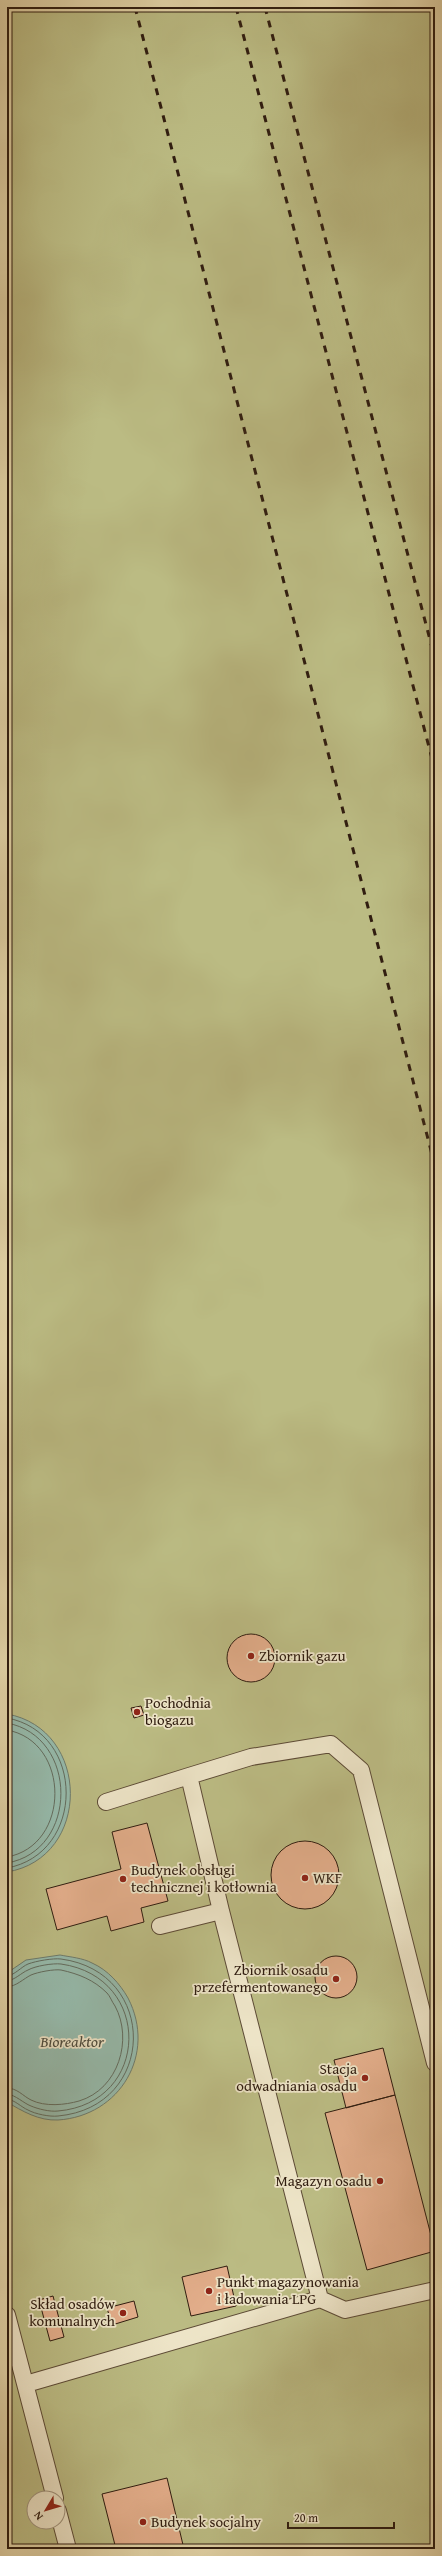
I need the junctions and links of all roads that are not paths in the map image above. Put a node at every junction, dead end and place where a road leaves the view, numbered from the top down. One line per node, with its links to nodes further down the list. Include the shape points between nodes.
1 (189, 1776): 2 (lane); 3 (lane); 5 (lane, via 251,1757 331,1744 361,1770)
2 (106, 1802)
3 (221, 1910): 4 (lane); 7 (lane)
4 (160, 1926)
5 (435, 2063)
6 (435, 2290): 7 (lane, via 345,2310)
7 (320, 2299): 10 (lane)
8 (7, 2315): 9 (lane)
9 (12, 2351): 10 (lane)
10 (26, 2384): 11 (lane)
11 (53, 2490)
12 (63, 2530): 13 (lane)
13 (68, 2549)

